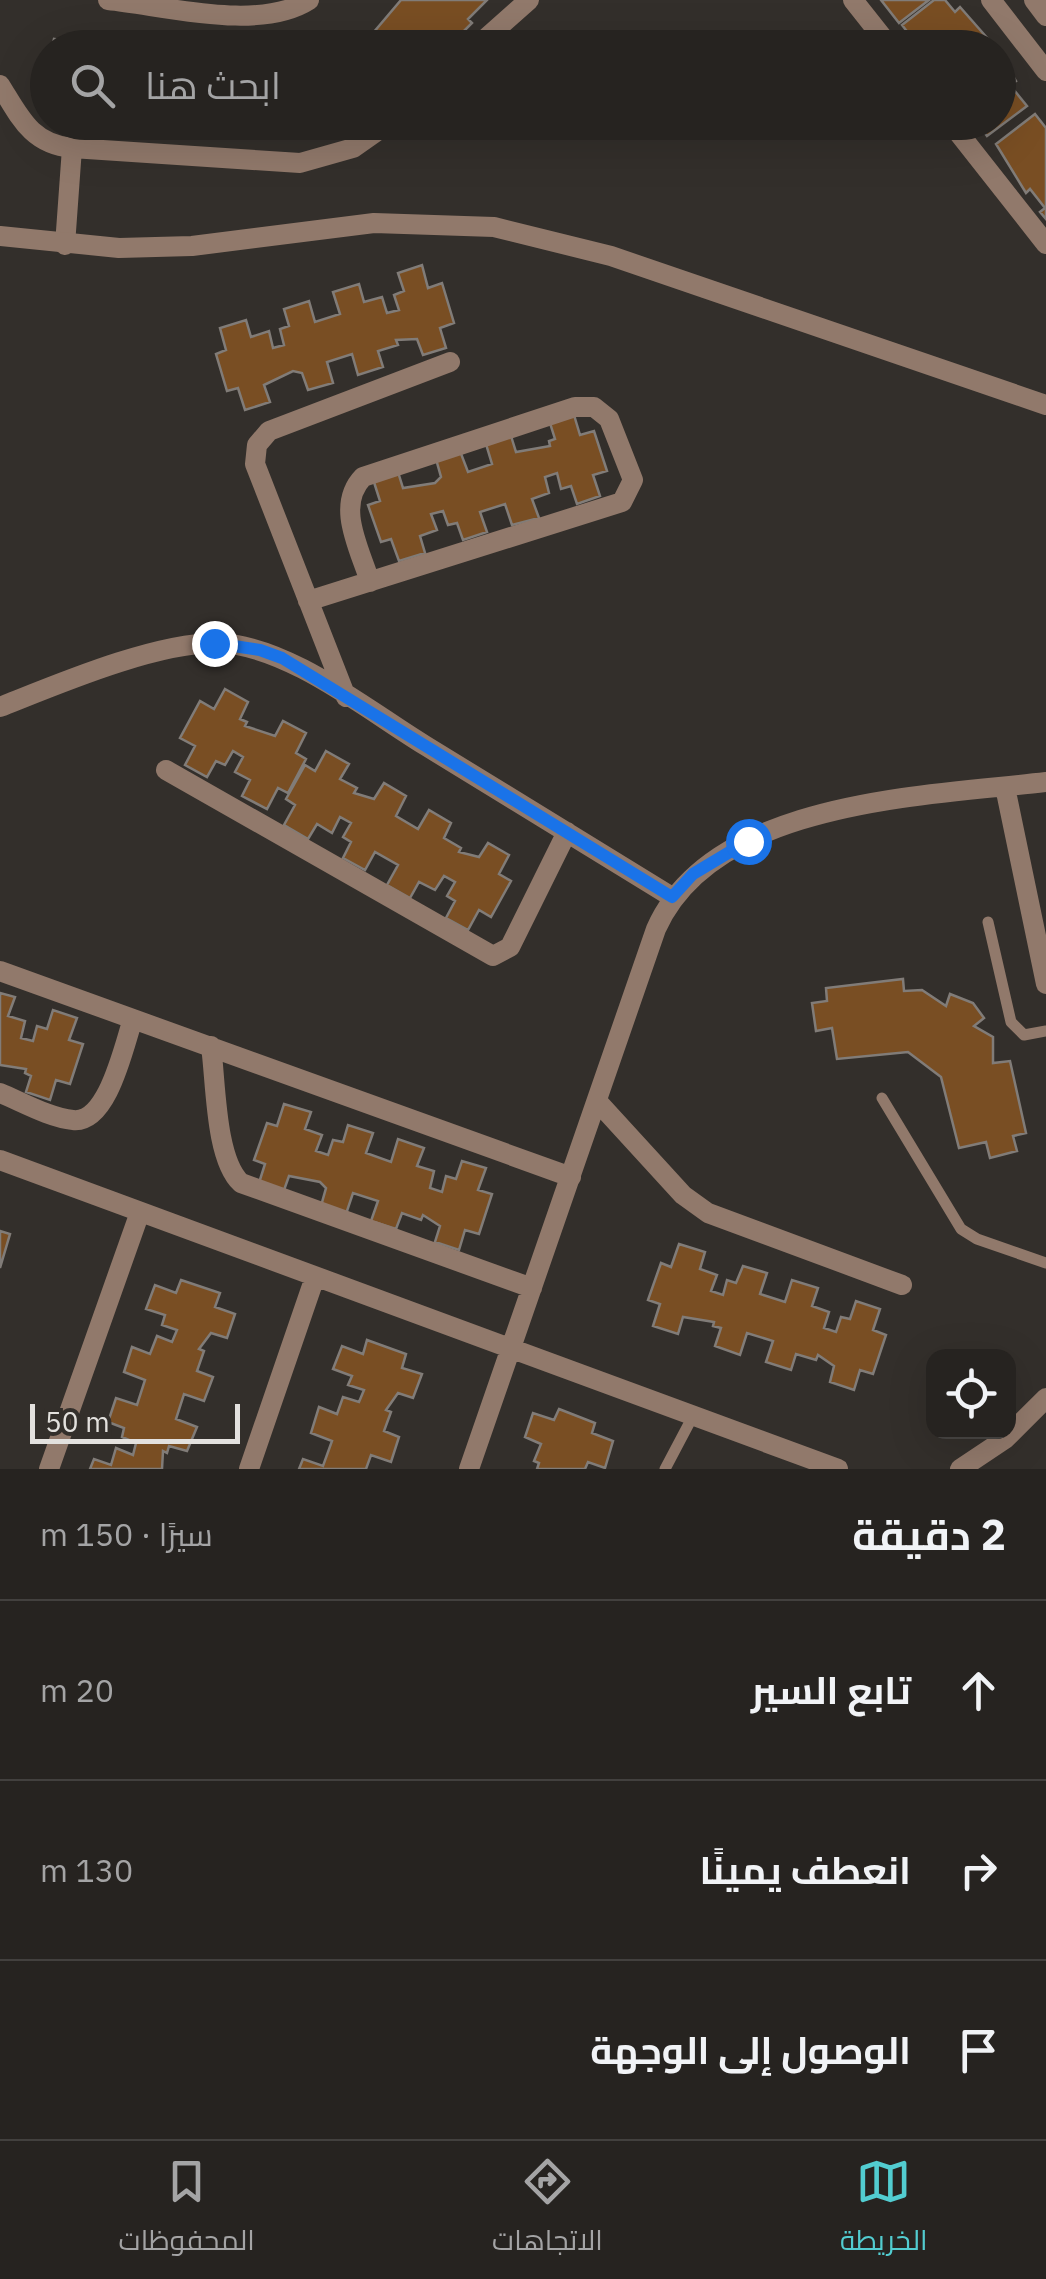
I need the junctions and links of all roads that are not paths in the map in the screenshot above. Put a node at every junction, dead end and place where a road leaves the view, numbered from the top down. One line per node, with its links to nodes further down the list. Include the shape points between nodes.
1 (108, 0): 2 (street, via 258,16)
2 (310, 0)
3 (529, 0): 8 (street)
4 (854, 0): 9 (street)
5 (991, 0): 10 (street)
6 (1034, 0): 7 (street)
7 (1046, 16)
8 (495, 30)
9 (877, 30)
10 (1014, 30)
11 (1016, 32): 12 (street)
12 (1046, 71)
13 (0, 85): 14 (street)
14 (30, 130)
15 (41, 140): 18 (street)
16 (364, 140): 18 (street, via 300,163)
17 (964, 140): 21 (street)
18 (72, 148): 20 (street)
19 (0, 236): 20 (street)
20 (65, 244): 23 (street, via 192,246 374,223 494,228 610,256)
21 (1046, 244)
22 (450, 362): 25 (street, via 262,437 255,464)
23 (1046, 405)
24 (370, 582): 24 (street, via 622,502 633,480 609,419 594,407 575,408 363,478 348,511); 25 (street)
25 (308, 601): 26 (street)
26 (346, 697): 27 (street, via 282,658 214,643 169,650); 31 (street)
27 (0, 708)
28 (166, 770): 31 (street, via 493,956 510,948)
29 (1046, 782): 30 (street)
30 (1005, 787): 32 (street, via 857,806 809,819 720,856); 35 (street)
31 (567, 832): 32 (street)
32 (672, 897): 41 (street)
33 (988, 922): 37 (lane, via 1013,1026 1024,1035)
34 (0, 971): 36 (street)
35 (1045, 972)
36 (133, 1019): 38 (street); 39 (street, via 104,1100 88,1118 72,1120)
37 (1046, 1032)
38 (212, 1046): 43 (street); 48 (street, via 224,1153 241,1183)
39 (0, 1094)
40 (882, 1098): 45 (lane, via 961,1229)
41 (597, 1102): 43 (street); 47 (street, via 708,1213)
42 (0, 1160): 44 (street)
43 (570, 1177): 48 (street)
44 (140, 1212): 46 (street); 52 (street)
45 (1046, 1263)
46 (315, 1277): 49 (street); 53 (street)
47 (902, 1286)
48 (532, 1288): 49 (street)
49 (512, 1349): 51 (street); 54 (street)
50 (1046, 1398): 57 (street)
51 (693, 1416): 55 (lane); 56 (street)
52 (49, 1469)
53 (250, 1469)
54 (469, 1469)
55 (665, 1469)
56 (838, 1469)
57 (960, 1469)

